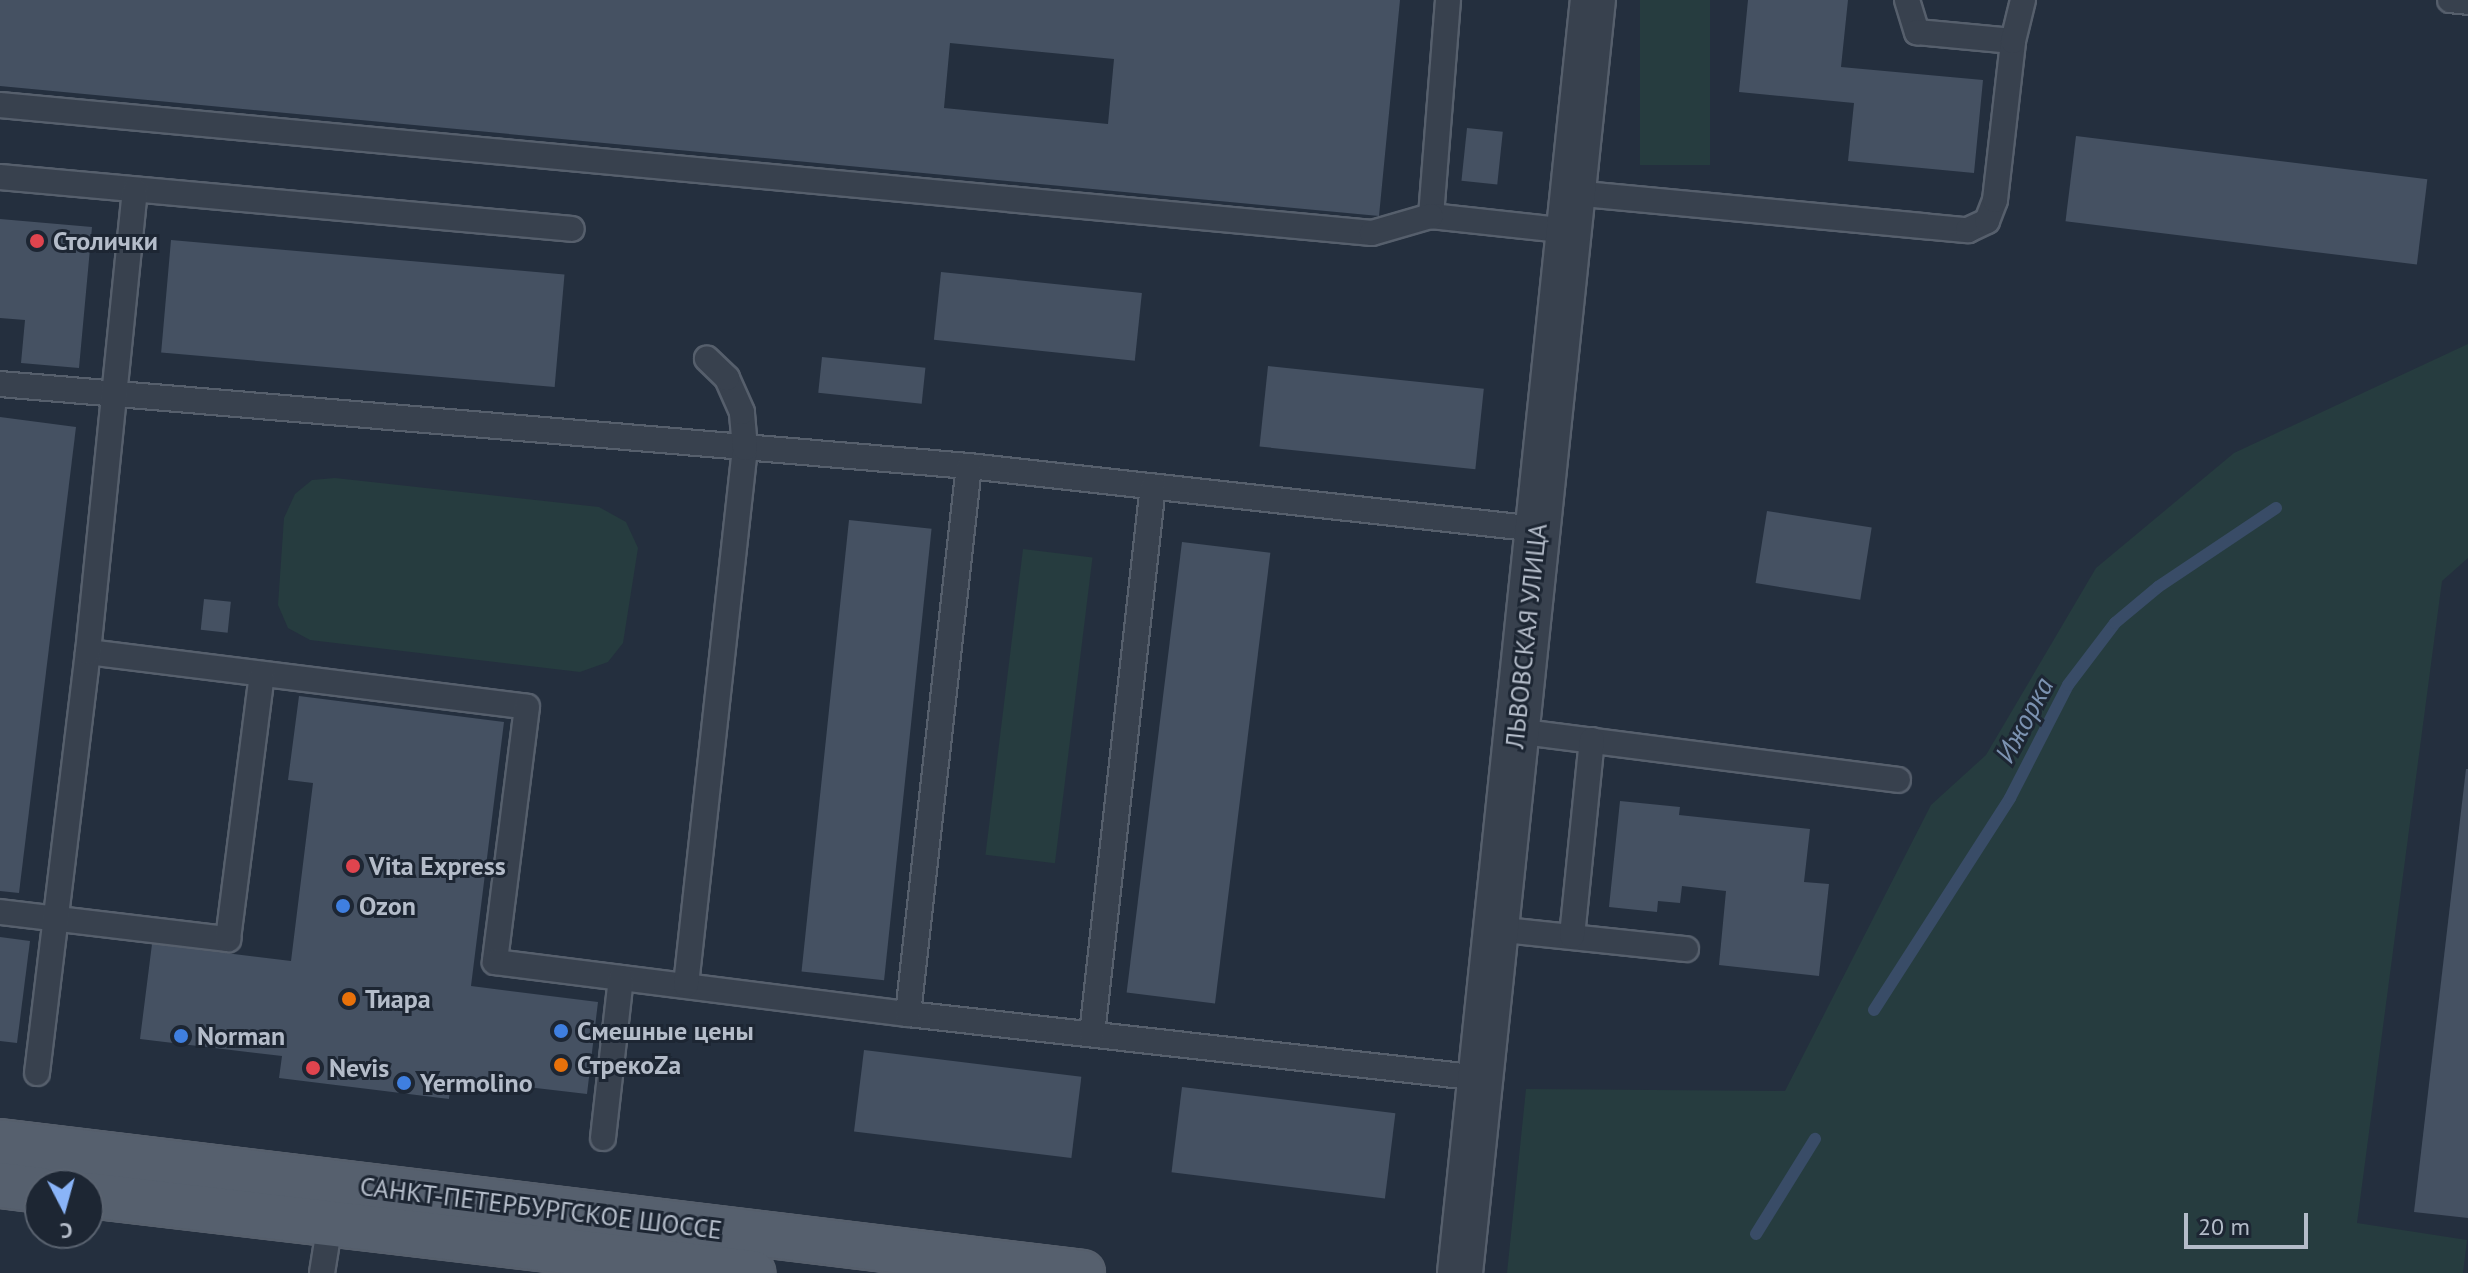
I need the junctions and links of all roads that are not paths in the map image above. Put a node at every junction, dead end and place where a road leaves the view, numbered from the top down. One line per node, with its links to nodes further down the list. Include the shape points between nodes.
1 (1448, 0): 12 (lane)
2 (1593, 0): 11 (street, ЛЬВОВСКАЯ УЛИЦА)
3 (1907, 0): 7 (lane, via 1917,32)
4 (2023, 0): 7 (lane)
5 (2450, 0): 6 (lane)
6 (2468, 2)
7 (2013, 41): 11 (lane, via 1995,200 1987,221 1968,230)
8 (0, 105): 12 (lane, via 1372,233)
9 (0, 177): 10 (lane)
10 (135, 190): 13 (lane); 16 (lane)
11 (1571, 212): 12 (lane); 20 (street, ЛЬВОВСКАЯ УЛИЦА)
12 (1431, 216)
13 (572, 229)
14 (707, 359): 17 (lane, via 727,378 742,412)
15 (0, 384): 16 (lane)
16 (116, 394): 17 (lane); 21 (lane)
17 (745, 448): 18 (lane); 32 (lane)
18 (969, 466): 19 (lane); 33 (lane)
19 (1153, 486): 20 (lane); 34 (lane)
20 (1537, 529): 23 (street, ЛЬВОВСКАЯ УЛИЦА)
21 (88, 652): 22 (lane); 27 (lane)
22 (262, 674): 27 (lane, via 228,939); 31 (lane, via 527,707 495,962)
23 (1516, 731): 24 (lane); 28 (street, ЛЬВОВСКАЯ УЛИЦА)
24 (1592, 740): 25 (lane); 29 (lane)
25 (1898, 780)
26 (0, 912): 27 (lane)
27 (55, 919): 35 (lane)
28 (1495, 929): 29 (lane); 36 (street, ЛЬВОВСКАЯ УЛИЦА)
29 (1572, 936): 30 (lane)
30 (1686, 949)
31 (621, 978): 32 (lane); 37 (lane)
32 (686, 985): 33 (lane)
33 (908, 1014): 34 (lane)
34 (1092, 1034): 36 (lane)
35 (37, 1073)
36 (1480, 1078): 46 (street, ЛЬВОВСКАЯ УЛИЦА)
37 (603, 1138)
38 (0, 1142): 45 (main road, САНКТ-ПЕТЕРБУРГСКОЕ ШОССЕ)
39 (0, 1185): 40 (main road)
40 (24, 1188)
41 (104, 1197): 42 (main road, САНКТ-ПЕТЕРБУРГСКОЕ ШОССЕ)
42 (330, 1223): 43 (lane); 44 (main road, САНКТ-ПЕТЕРБУРГСКОЕ ШОССЕ)
43 (322, 1273)
44 (752, 1273)
45 (1082, 1273)
46 (1460, 1273)

